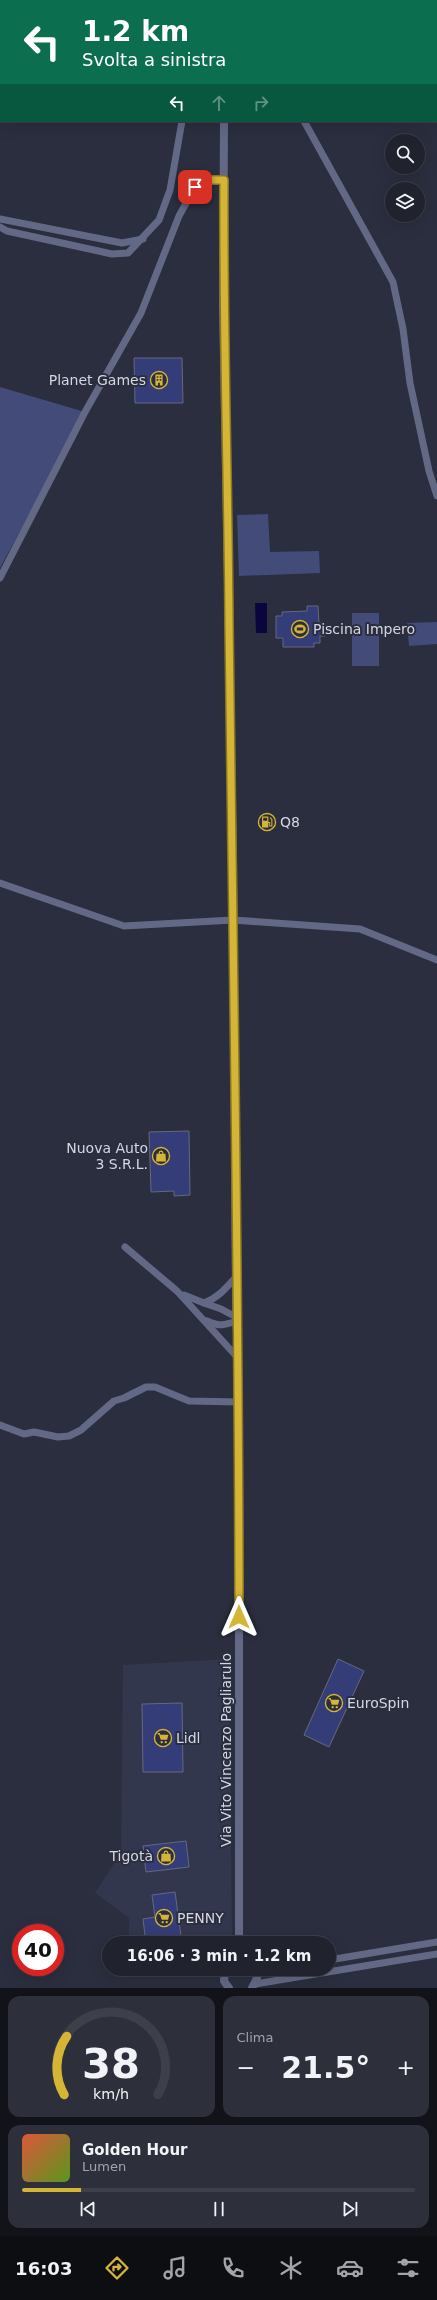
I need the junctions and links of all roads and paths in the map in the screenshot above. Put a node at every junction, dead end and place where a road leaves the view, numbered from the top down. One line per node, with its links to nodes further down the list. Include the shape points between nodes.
1 (182, 122): 7 (street, via 170,190 160,220)
2 (224, 122): 4 (street, Via Vito Vincenzo Pagliarulo)
3 (305, 122): 8 (street, via 393,282 403,329 410,383)
4 (224, 180): 9 (street, via 209,180 195,187 179,216 141,313 85,412); 11 (street, Via Vito Vincenzo Pagliarulo, via 223,306)
5 (0, 219): 7 (street, via 122,243)
6 (0, 227): 7 (street, via 7,231 112,254 128,253)
7 (143, 239)
8 (437, 496)
9 (0, 578)
10 (0, 883): 11 (street, via 124,926)
11 (233, 920): 12 (street, via 360,929); 14 (street, Via Vito Vincenzo Pagliarulo)
12 (437, 960)
13 (125, 1247): 15 (street)
14 (236, 1276): 16 (street, via 221,1293); 17 (street, Via Vito Vincenzo Pagliarulo)
15 (177, 1291): 16 (street); 18 (street)
16 (204, 1303): 17 (street, via 221,1309)
17 (237, 1319): 18 (street, via 224,1326 216,1326); 19 (street, Via Vito Vincenzo Pagliarulo)
18 (204, 1320): 19 (street)
19 (238, 1358): 20 (street, Via Vito Vincenzo Pagliarulo)
20 (239, 1402): 21 (street, via 189,1402 155,1387 146,1387 114,1401 81,1430 69,1436 58,1438 34,1432 24,1434); 22 (street, Via Vito Vincenzo Pagliarulo)
21 (0, 1425)
22 (239, 1936)
23 (437, 1942): 25 (street)
24 (437, 1954): 28 (street)
25 (336, 1959)
26 (224, 1976): 29 (street, via 224,1981)
27 (257, 1976): 28 (street)
28 (254, 1986)
29 (229, 1988)

